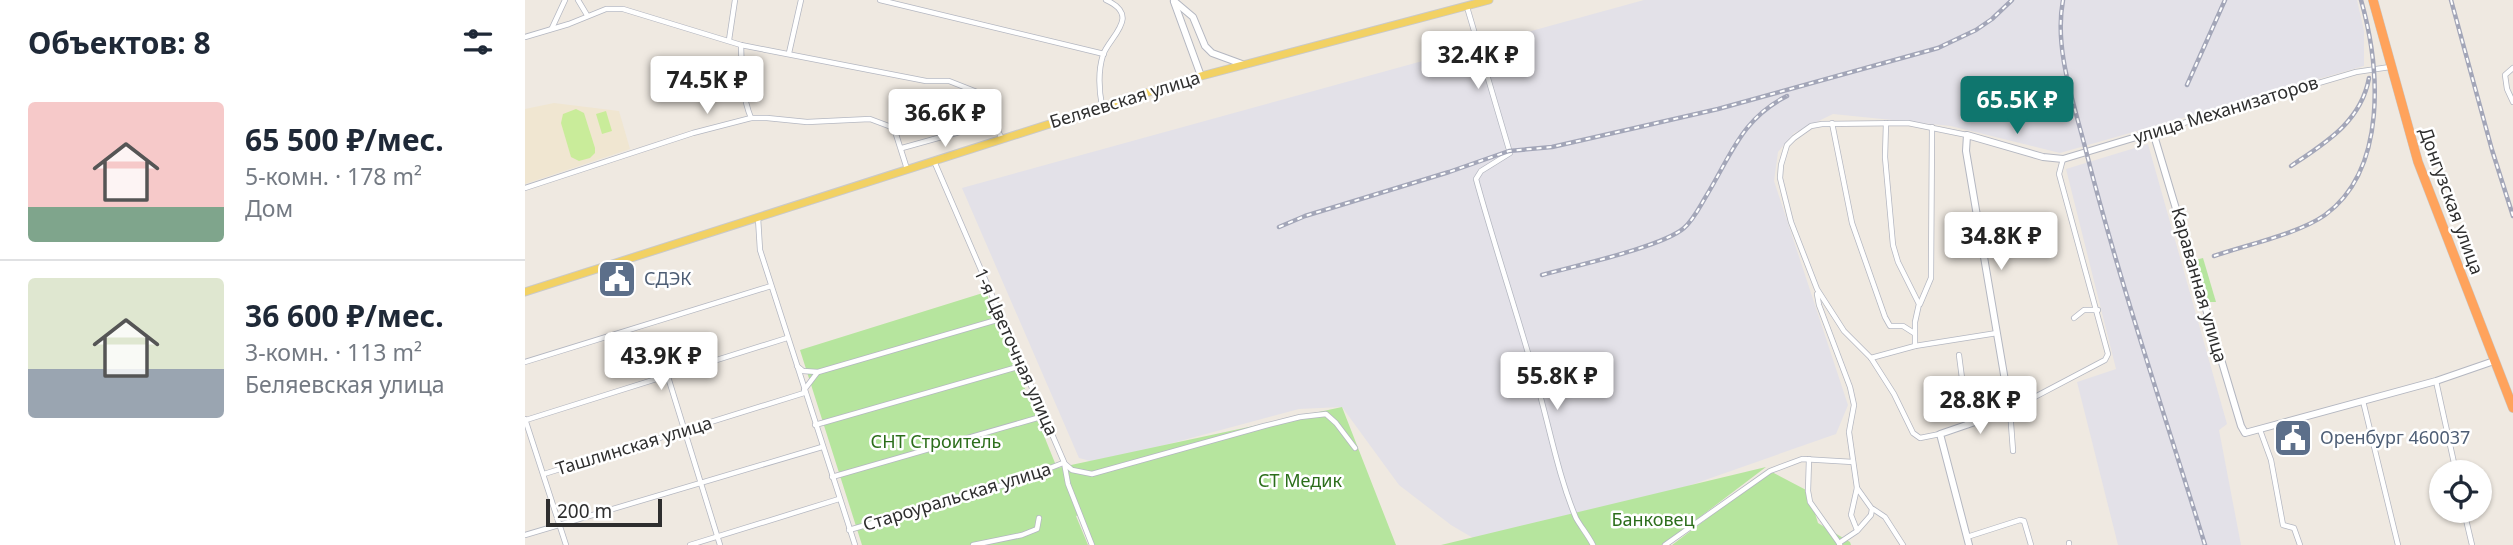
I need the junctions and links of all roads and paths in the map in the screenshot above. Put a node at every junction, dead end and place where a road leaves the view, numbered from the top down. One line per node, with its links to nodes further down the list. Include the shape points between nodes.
1 (565, 0): 12 (street)
2 (578, 0): 11 (street)
3 (735, 0): 14 (street)
4 (801, 0): 16 (street)
5 (880, 0): 17 (street)
6 (1106, 0): 17 (street, via 1121,11 1122,19)
7 (1174, 0): 18 (street, via 1193,17 1212,53); 21 (street)
8 (1489, 0): 10 (main road, Беляевская улица)
9 (2373, 0): 19 (highway, Донгузская улица)
10 (1467, 6): 18 (main road, Беляевская улица); 97 (street, via 1510,153 1476,179 1553,448 1577,520)
11 (587, 15): 12 (street); 14 (street, via 623,9)
12 (552, 28): 13 (street)
13 (525, 37)
14 (729, 40): 15 (street)
15 (741, 45): 16 (street); 24 (street, via 741,83)
16 (789, 53): 27 (street, via 914,79 949,81 977,92)
17 (1104, 54): 23 (street, via 1099,89)
18 (1242, 64): 21 (main road, Беляевская улица)
19 (2391, 67): 29 (street, улица Механизаторов, via 2356,72); 51 (highway, Донгузская улица, via 2418,162)
20 (2510, 70): 22 (street, via 2504,80)
21 (1201, 76): 23 (main road, Беляевская улица)
22 (2513, 102)
23 (1102, 106): 31 (main road, Беляевская улица)
24 (751, 118): 32 (street, via 807,122 870,119 894,128); 36 (street)
25 (1832, 123): 26 (street); 39 (street, via 1811,126 1794,138 1783,153 1780,178); 45 (street, via 1852,223 1885,317 1890,326)
26 (1886, 123): 28 (street); 41 (street, via 1893,244)
27 (981, 126): 31 (street, via 996,127); 32 (street)
28 (1932, 127): 30 (street); 41 (street, via 1931,278)
29 (2153, 132): 33 (street, улица Механизаторов); 66 (street, Караванная улица, via 2241,426 2245,433)
30 (1967, 135): 33 (street); 46 (street)
31 (1002, 139): 34 (main road, Беляевская улица)
32 (902, 148): 35 (street)
33 (2063, 159): 42 (street, via 2059,174)
34 (934, 160): 35 (main road, Беляевская улица); 44 (street, 1-я Цветочная улица)
35 (908, 169): 37 (main road, Беляевская улица)
36 (525, 188)
37 (758, 218): 38 (street, via 760,250); 40 (main road, Беляевская улица)
38 (771, 286): 47 (street); 52 (street)
39 (1817, 289): 50 (street, via 1844,331); 74 (street, via 1854,405 1849,432)
40 (525, 292)
41 (1919, 304): 45 (street)
42 (2098, 310): 43 (street, via 2084,310); 61 (street, via 2108,348 2105,360)
43 (2074, 318)
44 (1000, 319): 54 (street, 1-я Цветочная улица); 55 (street)
45 (1914, 333): 48 (street)
46 (1997, 333): 48 (street); 61 (street)
47 (787, 338): 53 (street); 56 (street)
48 (1915, 346): 50 (street)
49 (1959, 355): 65 (street)
50 (1871, 358): 68 (street, via 1913,433 1920,438)
51 (2494, 361): 57 (street); 60 (highway, Донгузская улица)
52 (525, 362)
53 (796, 366): 55 (street); 58 (street)
54 (1021, 366): 62 (street, 1-я Цветочная улица); 64 (street)
55 (818, 372): 58 (street)
56 (668, 377): 63 (street); 67 (street)
57 (2435, 381): 59 (street); 73 (street)
58 (804, 392): 64 (street); 67 (street, Ташлинская улица)
59 (2363, 401): 66 (street); 103 (street)
60 (2513, 408)
61 (2011, 410): 65 (street); 71 (street)
62 (1044, 416): 75 (street, 1-я Цветочная улица); 77 (street)
63 (525, 419): 76 (street)
64 (815, 425): 69 (street)
65 (1968, 425): 68 (street)
66 (2260, 430): 102 (street, via 2271,460 2283,525 2294,528)
67 (684, 431): 76 (street, Ташлинская улица); 78 (street)
68 (1940, 434): 89 (street)
69 (822, 447): 77 (street); 78 (street)
70 (1355, 448): 75 (street, via 1326,414 1264,426 1092,474 1072,470)
71 (2013, 451)
72 (1809, 459): 74 (street); 90 (street, via 1809,502); 98 (street, via 1770,471)
73 (2453, 460)
74 (1853, 461): 79 (street)
75 (1064, 462): 85 (street, Староуральская улица, via 1014,482); 96 (street, 1-я Цветочная улица, via 1063,470)
76 (544, 474): 84 (street)
77 (832, 477): 80 (street)
78 (700, 482): 84 (street); 88 (street)
79 (1857, 488): 81 (street); 86 (street, via 1851,514)
80 (839, 499): 85 (street); 88 (street)
81 (1873, 509): 86 (street); 99 (street, via 1885,517)
82 (1039, 518): 95 (street, via 1037,529)
83 (2467, 523): 104 (street)
84 (560, 525): 87 (street); 91 (street)
85 (849, 530): 94 (street)
86 (1857, 531): 90 (street)
87 (525, 535)
88 (717, 537): 92 (street); 93 (street)
89 (1967, 537): 100 (street); 101 (street, via 2024,522)
90 (1840, 544)
91 (566, 545)
92 (690, 545)
93 (720, 545)
94 (855, 545)
95 (973, 545)
96 (1092, 545)
97 (1593, 545)
98 (1665, 545)
99 (1903, 545)
100 (1969, 545)
101 (2031, 545)
102 (2300, 545)
103 (2398, 545)
104 (2472, 545)

